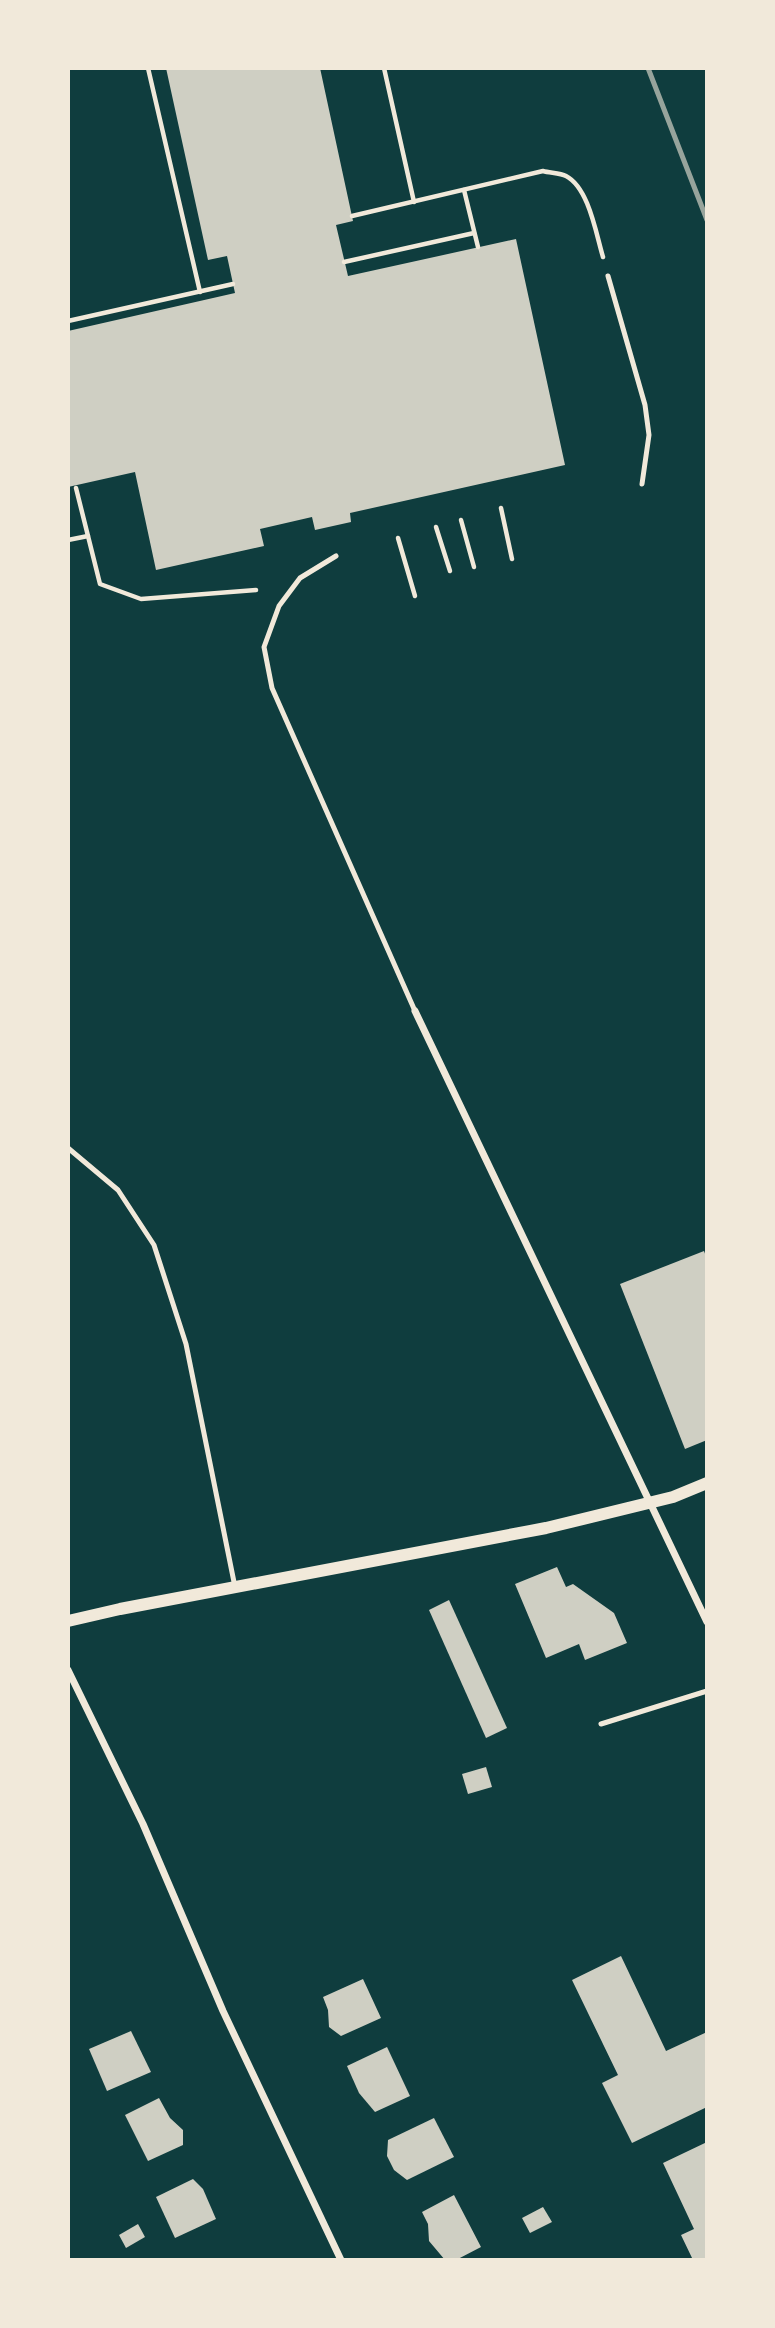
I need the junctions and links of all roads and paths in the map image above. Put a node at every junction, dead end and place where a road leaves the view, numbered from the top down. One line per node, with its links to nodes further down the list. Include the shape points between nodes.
1 (148, 68): 11 (path)
2 (384, 68): 4 (path)
3 (464, 190): 4 (path); 6 (path); 9 (path, via 544,172 566,176 580,189)
4 (414, 202): 5 (path)
5 (352, 216)
6 (474, 233): 7 (path); 8 (path)
7 (478, 247)
8 (344, 262)
9 (608, 276): 13 (lane, via 645,405 649,435)
10 (233, 284): 11 (path)
11 (200, 292): 12 (path)
12 (68, 321)
13 (642, 484)
14 (76, 488): 18 (path)
15 (502, 508): 22 (path)
16 (461, 520): 23 (path)
17 (436, 527): 24 (path)
18 (88, 536): 20 (path); 25 (path, via 100,584 141,599)
19 (398, 538): 26 (path)
20 (68, 540)
21 (336, 556): 27 (lane, via 300,578 279,606 264,648 272,688)
22 (512, 559)
23 (474, 566)
24 (450, 571)
25 (256, 590)
26 (415, 596)
27 (415, 1011): 30 (street)
28 (68, 1148): 31 (lane, via 118,1189 154,1245 186,1344)
29 (707, 1483): 30 (street)
30 (649, 1503): 31 (street, via 546,1528); 33 (street)
31 (235, 1587): 32 (street)
32 (68, 1621)
33 (707, 1622)
34 (68, 1670): 37 (street)
35 (707, 1691): 36 (lane)
36 (601, 1724)
37 (341, 2260)

